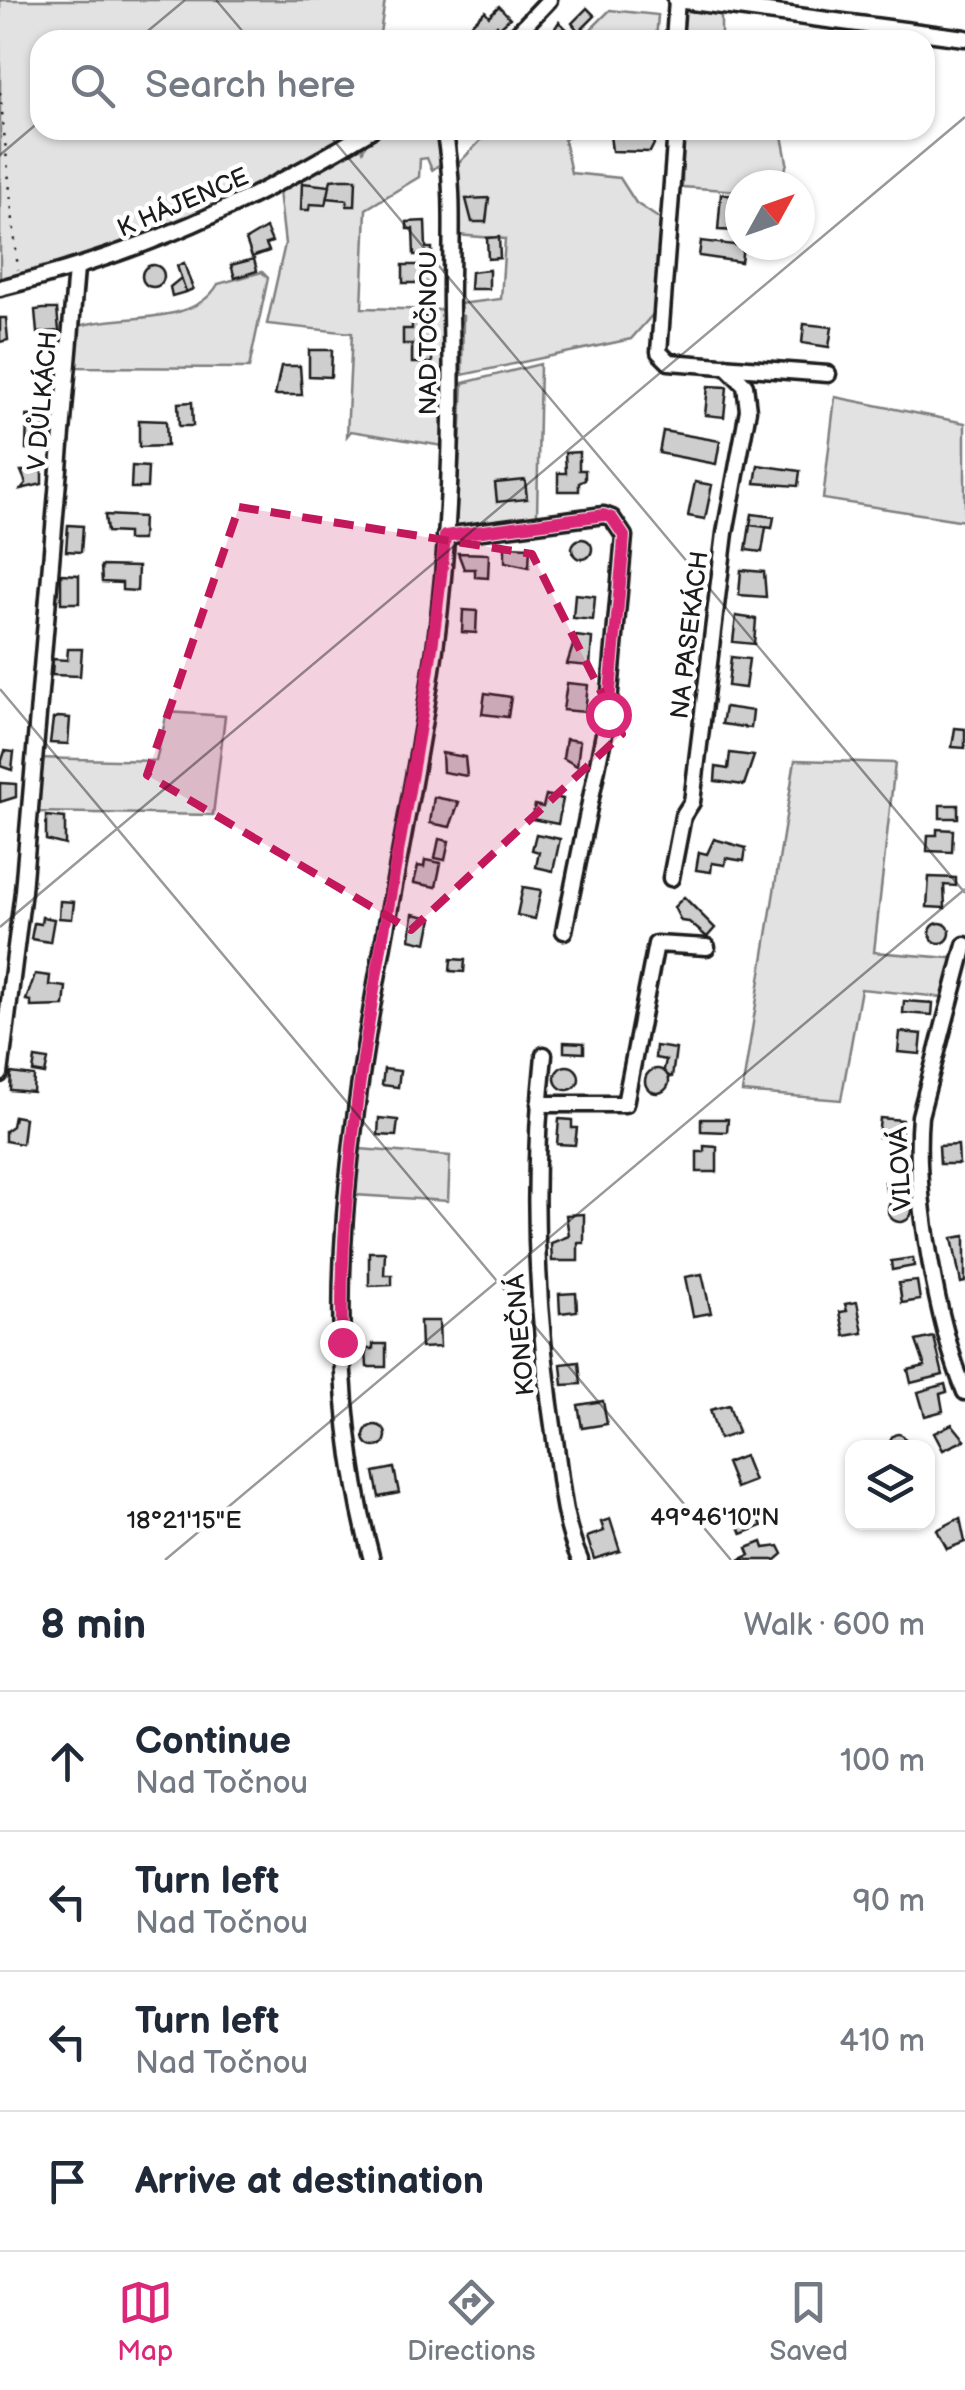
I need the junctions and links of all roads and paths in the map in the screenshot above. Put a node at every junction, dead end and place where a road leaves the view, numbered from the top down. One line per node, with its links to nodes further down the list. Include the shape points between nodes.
1 (548, 0): 3 (street)
2 (677, 0): 4 (street); 5 (street)
3 (520, 30)
4 (675, 30)
5 (904, 30)
6 (935, 34): 7 (street)
7 (965, 38)
8 (0, 92): 12 (path)
9 (353, 140): 14 (street, K HÁJENCE, via 212,219)
10 (445, 140): 21 (street, NAD TOČNOU, via 452,211)
11 (675, 140): 17 (street, via 659,352 668,362)
12 (11, 191): 13 (path); 15 (path)
13 (0, 192)
14 (76, 269): 15 (street, K HÁJENCE); 27 (street, V DŮLKÁCH, via 23,891)
15 (19, 283): 16 (street, K HÁJENCE)
16 (0, 288)
17 (726, 366): 18 (street); 20 (street)
18 (771, 370): 19 (street); 20 (street)
19 (828, 374)
20 (748, 395): 22 (street, NA PASEKÁCH, via 692,802)
21 (445, 536): 23 (street, via 604,515 624,536 608,714); 30 (street, NAD TOČNOU, via 435,646 354,1125 341,1296 345,1416)
22 (671, 878)
23 (564, 931)
24 (965, 945): 29 (street, VILOVÁ, via 918,1144 930,1243)
25 (707, 947): 28 (street, via 656,944 625,1104)
26 (544, 1056): 28 (street, KONEČNÁ)
27 (0, 1074)
28 (539, 1104): 31 (street, KONEČNÁ, via 537,1282 560,1478)
29 (965, 1392)
30 (372, 1560)
31 (580, 1560)

